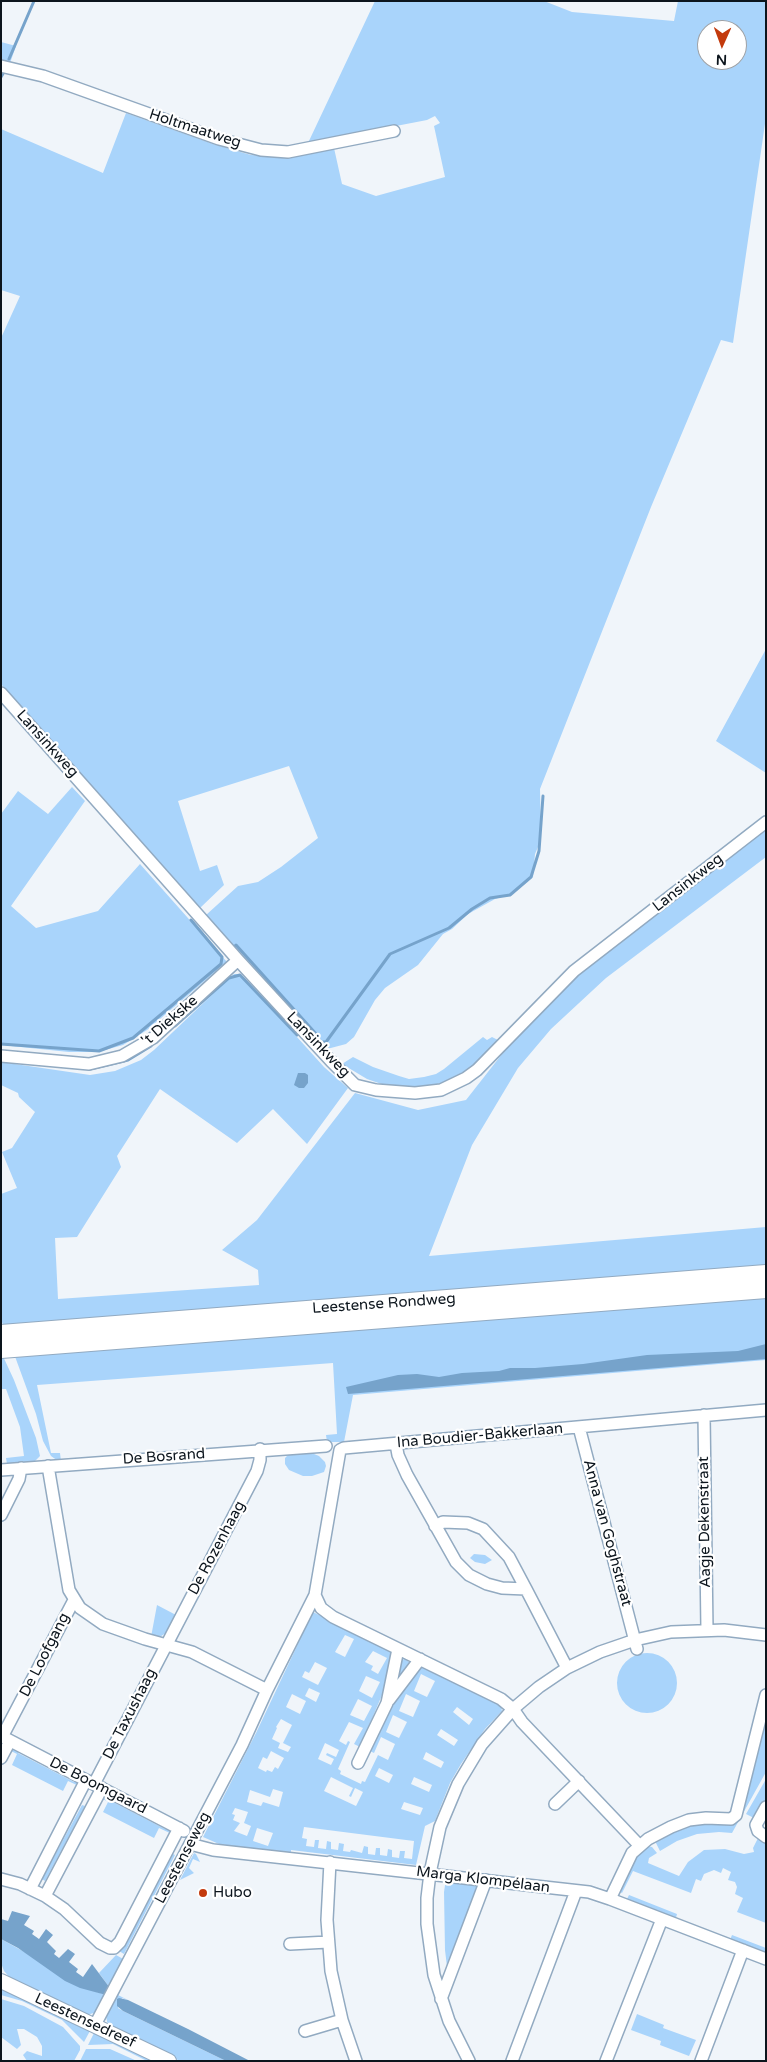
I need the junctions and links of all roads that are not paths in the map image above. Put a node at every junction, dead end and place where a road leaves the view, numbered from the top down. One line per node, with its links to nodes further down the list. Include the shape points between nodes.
1 (1, 66): 2 (street, Holtmaatweg, via 43,76 261,150 288,152)
2 (394, 131)
3 (1, 692): 5 (street, Lansinkweg)
4 (766, 822): 5 (street, Lansinkweg, via 574,971 477,1070 441,1090 392,1092 355,1085)
5 (238, 960): 6 (street, 't Diekske, via 153,1038 122,1056 89,1064)
6 (1, 1056)
7 (766, 1274): 9 (main road, Leestense Rondweg)
8 (766, 1289): 9 (main road, Leestense Rondweg)
9 (7, 1341)
10 (766, 1410): 11 (street, Ina Boudier-Bakkerlaan)
11 (704, 1415): 12 (street, Ina Boudier-Bakkerlaan); 24 (street, Aagje Dekenstraat)
12 (579, 1427): 13 (street, Ina Boudier-Bakkerlaan); 27 (street, Anna van Goghstraat)
13 (396, 1444): 20 (street, via 401,1462); 22 (street, Ina Boudier-Bakkerlaan, via 340,1450)
14 (326, 1446): 15 (street, De Bosrand)
15 (260, 1449): 16 (street, De Bosrand); 26 (street, De Rozenhaag, via 257,1471)
16 (48, 1466): 17 (street, De Bosrand); 23 (street)
17 (21, 1468): 18 (street, De Bosrand); 19 (street)
18 (1, 1470)
19 (1, 1515)
20 (435, 1526): 21 (street, via 456,1562 469,1575 502,1588); 21 (street, via 444,1522 468,1523 483,1529 509,1557)
21 (526, 1589): 30 (street)
22 (316, 1595): 28 (street, via 321,1608 332,1617); 31 (street, Leestenseweg)
23 (74, 1600): 26 (street, via 86,1614 103,1624); 35 (street, De Loofgang)
24 (707, 1630): 25 (street); 27 (street, via 670,1632)
25 (766, 1635)
26 (166, 1644): 31 (street, via 192,1652); 39 (street, De Taxushaag)
27 (636, 1644): 30 (street, via 600,1652)
28 (398, 1648): 29 (street); 33 (street)
29 (420, 1659): 33 (street); 34 (street, via 491,1693)
30 (567, 1668): 34 (street)
31 (267, 1690): 44 (street, Leestenseweg)
32 (766, 1695): 45 (street, via 736,1816 678,1824)
33 (386, 1703): 37 (street)
34 (513, 1709): 38 (street); 47 (street, via 482,1744 458,1784 440,1827)
35 (5, 1738): 36 (street, De Loofgang); 39 (street, De Boomgaard)
36 (1, 1758)
37 (358, 1763)
38 (579, 1781): 40 (street); 45 (street)
39 (94, 1784): 42 (street, De Boomgaard); 50 (street); 52 (street)
40 (555, 1804)
41 (766, 1807): 43 (street, via 757,1828)
42 (179, 1828): 44 (street, De Boomgaard); 52 (street, via 114,1948 100,1943)
43 (766, 1837)
44 (192, 1840): 46 (street, Marga Klompélaan, via 213,1850); 62 (street, Leestenseweg)
45 (639, 1845): 53 (street)
46 (330, 1862): 47 (street, Marga Klompélaan); 55 (street)
47 (430, 1873): 49 (street, Marga Klompélaan); 60 (street, via 427,1924)
48 (1, 1879): 50 (street)
49 (486, 1880): 51 (street, Marga Klompélaan); 60 (street)
50 (30, 1889): 52 (street)
51 (576, 1890): 53 (street, Marga Klompélaan); 67 (street)
52 (45, 1896)
53 (610, 1899): 54 (street, Marga Klompélaan)
54 (662, 1919): 57 (street, Marga Klompélaan); 68 (street)
55 (328, 1942): 56 (street); 61 (street)
56 (290, 1944)
57 (742, 1950): 58 (street, Marga Klompélaan); 69 (street)
58 (766, 1960)
59 (1, 1981): 62 (street, Leestensedreef)
60 (440, 1999): 66 (street)
61 (342, 2020): 63 (street); 65 (street)
62 (95, 2025): 64 (street, Leestensedreef)
63 (305, 2031)
64 (169, 2061)
65 (356, 2061)
66 (469, 2061)
67 (512, 2061)
68 (606, 2061)
69 (701, 2061)

